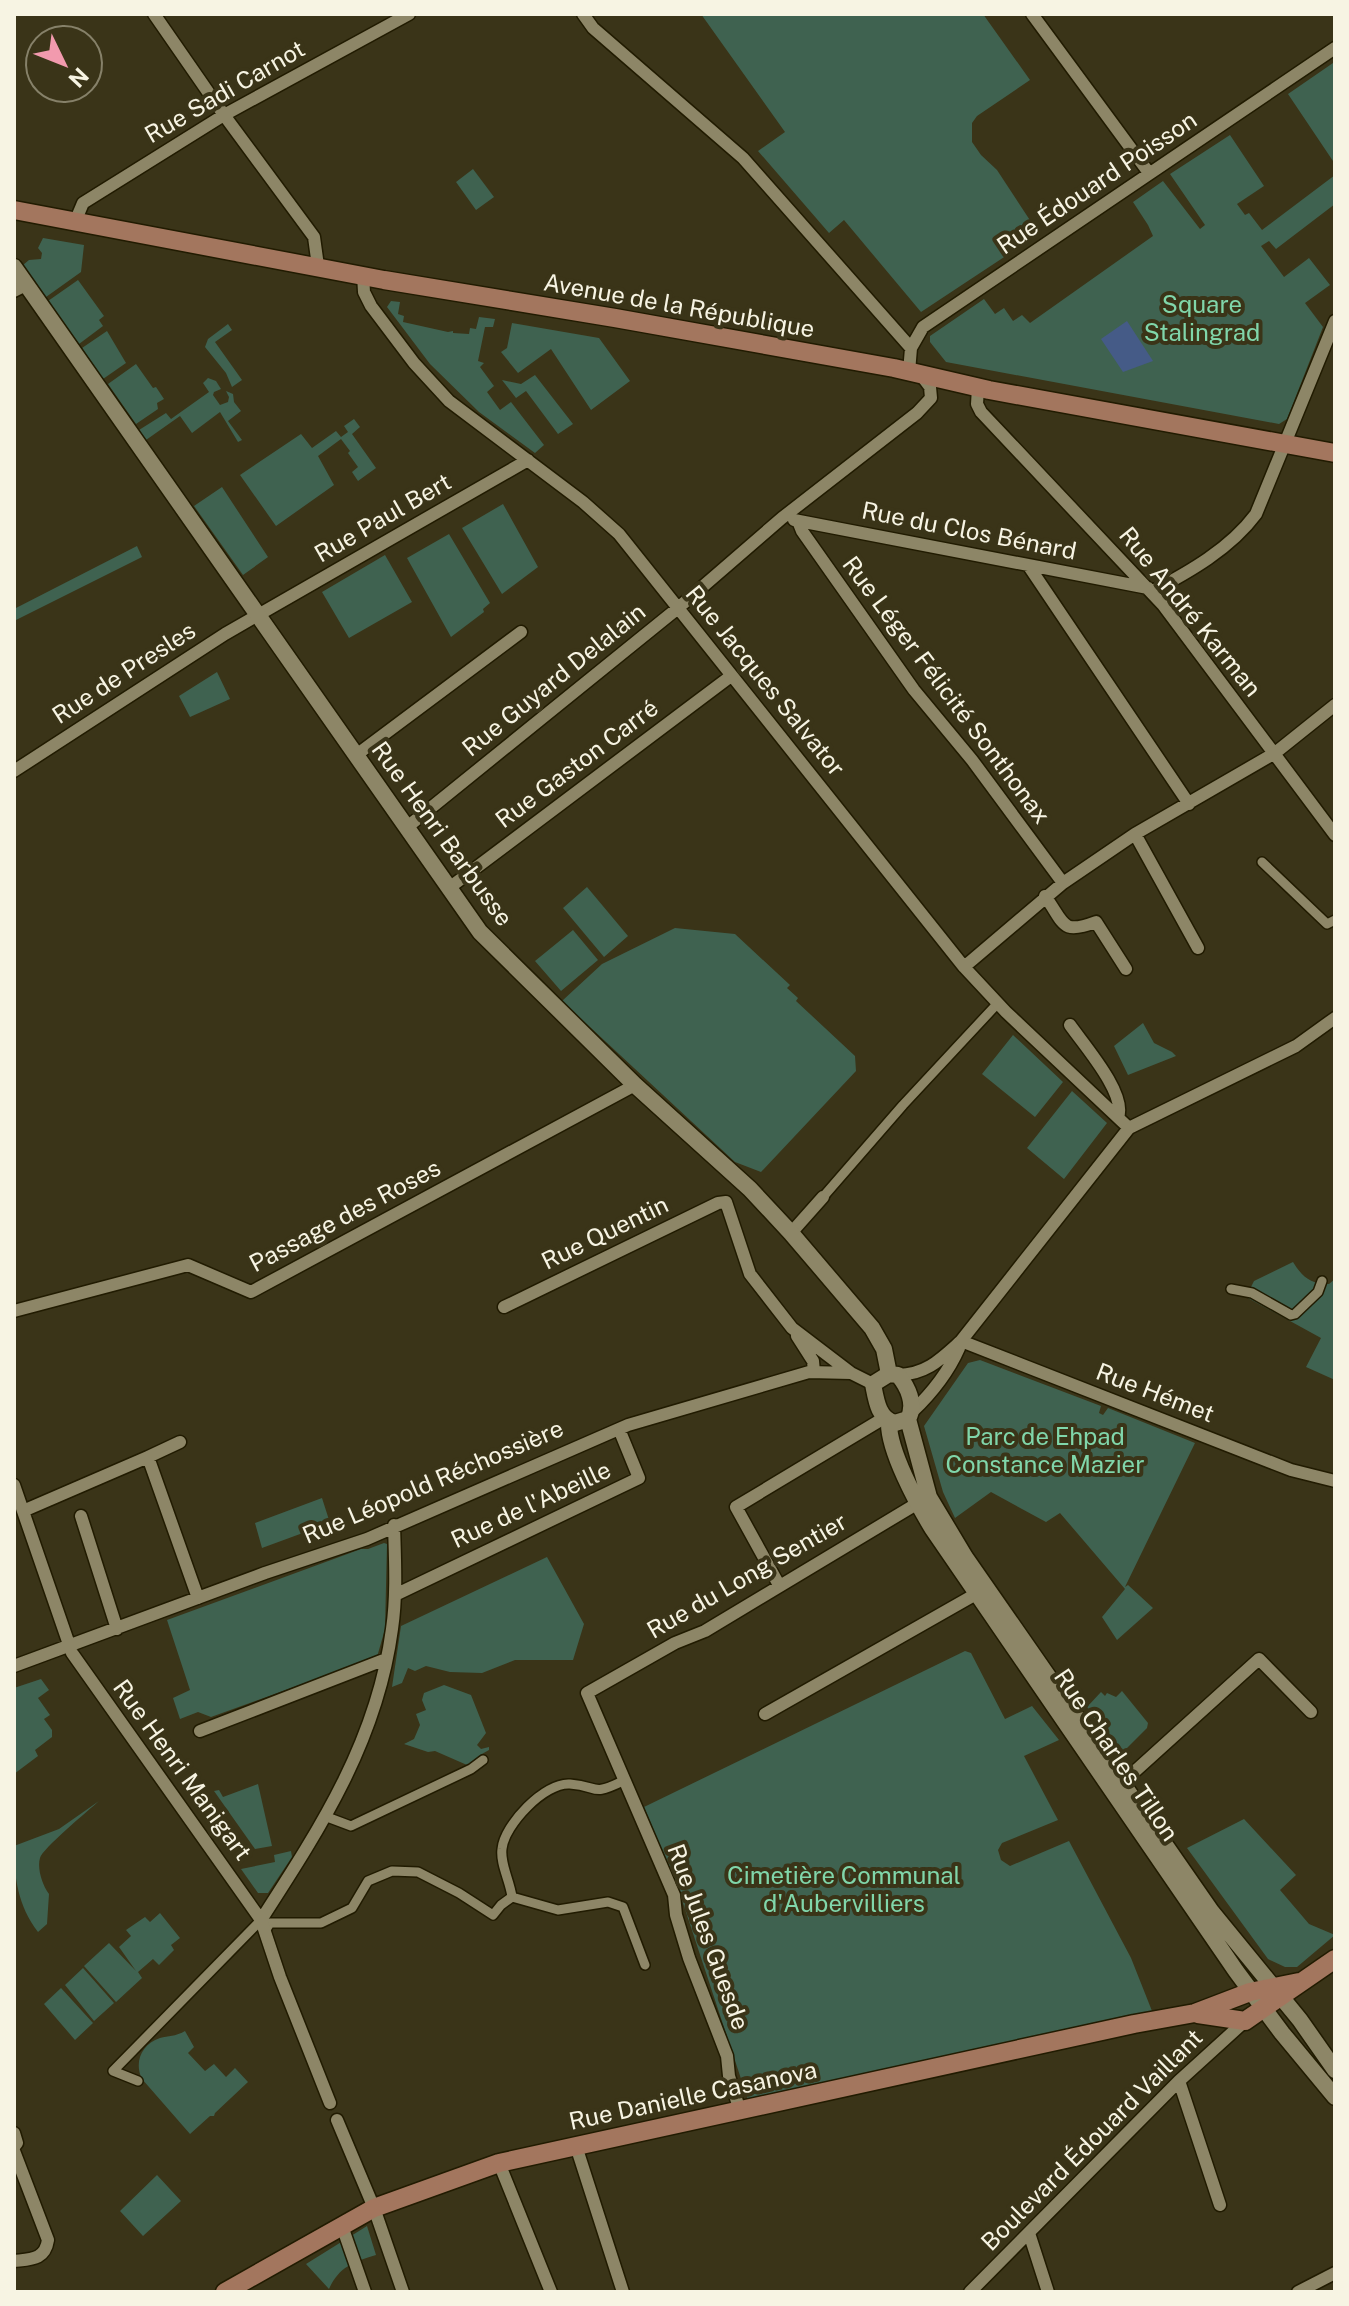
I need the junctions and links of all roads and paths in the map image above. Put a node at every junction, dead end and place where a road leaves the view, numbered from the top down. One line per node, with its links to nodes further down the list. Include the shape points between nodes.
1 (154, 14): 6 (street)
2 (409, 14): 6 (street, Rue Sadi Carnot)
3 (583, 14): 15 (street, via 743,158)
4 (1032, 14): 7 (street)
5 (1335, 48): 7 (street, Rue Édouard Poisson)
6 (224, 115): 9 (street, Rue Sadi Carnot, via 83,203); 10 (street, via 314,237)
7 (1149, 173): 15 (street, Rue Édouard Poisson, via 923,327)
8 (14, 210): 9 (main road, Avenue de la République)
9 (75, 222): 10 (main road, Avenue de la République)
10 (318, 266): 12 (main road, Avenue de la République)
11 (14, 267): 13 (street, Rue Henri Barbusse)
12 (363, 275): 16 (main road, Avenue de la République); 20 (street, Rue Jacques Salvator, via 371,306 418,368 449,401)
13 (20, 288): 26 (street, Rue Henri Barbusse)
14 (1335, 321): 18 (street)
15 (911, 348): 16 (street)
16 (915, 373): 17 (main road, Avenue de la République); 21 (street, Rue Guyard Delalain, via 930,387 931,398)
17 (978, 388): 18 (main road, Avenue de la République); 24 (street, Rue André Karman, via 981,412)
18 (1287, 443): 19 (main road, Avenue de la République); 24 (street, via 1246,528 1226,547)
19 (1335, 453)
20 (528, 460): 25 (street, Rue Jacques Salvator, via 619,534); 26 (street, Rue Paul Bert)
21 (782, 518): 22 (street, Rue du Clos Bénard); 25 (street, Rue Guyard Delalain)
22 (798, 521): 23 (street, Rue du Clos Bénard); 38 (street, Rue Léger Félicité Sonthonax, via 914,690)
23 (1028, 565): 24 (street, Rue du Clos Bénard); 33 (street)
24 (1150, 590): 30 (street, Rue André Karman)
25 (678, 608): 28 (street, Rue Jacques Salvator); 34 (street, Rue Guyard Delalain)
26 (260, 615): 31 (street, Rue Henri Barbusse); 32 (street, Rue de Presles)
27 (521, 632): 31 (street)
28 (731, 676): 39 (street, Rue Gaston Carré); 43 (street, Rue Jacques Salvator)
29 (1335, 705): 30 (street)
30 (1275, 753): 33 (street); 36 (street, Rue André Karman)
31 (355, 756): 34 (street, Rue Henri Barbusse)
32 (14, 771)
33 (1189, 804): 35 (street)
34 (406, 828): 39 (street, Rue Henri Barbusse)
35 (1135, 834): 38 (street); 42 (street)
36 (1335, 835)
37 (1262, 862): 41 (street, via 1327,924)
38 (1063, 883): 40 (street)
39 (449, 888): 48 (street, Rue Henri Barbusse, via 480,932)
40 (1045, 896): 43 (street); 44 (street, via 1068,928 1096,922)
41 (1335, 920)
42 (1198, 948)
43 (964, 967): 45 (street, Rue Jacques Salvator)
44 (1126, 969)
45 (998, 1003): 49 (street, Rue Jacques Salvator); 52 (street)
46 (1335, 1018): 50 (street, via 1296,1046)
47 (1070, 1025): 49 (street, via 1118,1097)
48 (635, 1085): 51 (street, Rue Henri Barbusse); 58 (street, Passage des Roses, via 251,1292 188,1265)
49 (1118, 1117): 50 (street, Rue Jacques Salvator)
50 (1129, 1128): 60 (street)
51 (745, 1185): 53 (street); 54 (street, Rue Henri Barbusse)
52 (823, 1197): 54 (street)
53 (726, 1202): 57 (street, Rue Quentin); 59 (street, via 750,1274)
54 (791, 1233): 63 (street, Rue Charles Tillon, via 872,1328)
55 (1322, 1281): 56 (street, via 1318,1292 1291,1315 1252,1293)
56 (1231, 1289)
57 (504, 1307)
58 (14, 1311)
59 (792, 1328): 61 (street, via 813,1361); 62 (street)
60 (961, 1341): 63 (street, via 930,1368 915,1375); 65 (street, via 951,1366); 70 (street, Rue Hémet, via 1291,1470)
61 (814, 1372): 62 (street, Rue Léopold Réchossière); 67 (street, Rue Léopold Réchossière)
62 (851, 1373): 64 (street, Rue Léopold Réchossière)
63 (894, 1375): 64 (street); 65 (street, Rue Charles Tillon, via 910,1395)
64 (873, 1384): 66 (street, Rue Charles Tillon)
65 (910, 1416): 66 (street); 72 (street, Rue Charles Tillon)
66 (887, 1420): 72 (street, Rue Charles Tillon, via 896,1453); 76 (street, via 736,1507)
67 (619, 1429): 75 (street, Rue Léopold Réchossière); 78 (street, Rue de l'Abeille, via 639,1478)
68 (180, 1442): 69 (street)
69 (148, 1457): 73 (street); 79 (street)
70 (1335, 1481)
71 (14, 1485): 73 (street, Rue Henri Manigart)
72 (923, 1500): 76 (street, Rue du Long Sentier); 77 (street, Rue Charles Tillon); 90 (street, Rue Charles Tillon)
73 (19, 1506): 81 (street, Rue Henri Manigart)
74 (81, 1516): 80 (street)
75 (394, 1525): 78 (street); 79 (street, Rue Léopold Réchossière)
76 (779, 1585): 84 (street, Rue du Long Sentier, via 766,1597)
77 (976, 1594): 86 (street); 97 (street, Rue Charles Tillon)
78 (395, 1595): 82 (street)
79 (198, 1598): 80 (street, Rue Léopold Réchossière)
80 (117, 1629): 81 (street, Rue Léopold Réchossière)
81 (69, 1646): 83 (street, Rue Léopold Réchossière); 93 (street, Rue Henri Manigart)
82 (386, 1659): 87 (street); 91 (street, via 374,1711)
83 (14, 1666)
84 (587, 1693): 89 (street, Rue Jules Guesde)
85 (1311, 1712): 90 (street, via 1259,1659)
86 (765, 1714)
87 (200, 1731)
88 (483, 1760): 91 (street, via 351,1826)
89 (623, 1781): 92 (street, via 597,1791 561,1785 528,1806 502,1846); 106 (street, Rue Jules Guesde, via 674,1895 689,1958 727,2053)
90 (1122, 1783): 96 (street, Rue Charles Tillon, via 1211,1911)
91 (327, 1817): 93 (street)
92 (512, 1897): 93 (street, via 493,1915 418,1872 392,1871 368,1881 352,1908 321,1923); 95 (street, via 558,1910 608,1902 623,1907)
93 (263, 1925): 102 (street, via 113,2071); 105 (street, Rue Henri Manigart)
94 (1335, 1959): 96 (main road, Rue Danielle Casanova)
95 (645, 1965)
96 (1277, 1991): 97 (main road, Rue Danielle Casanova); 98 (main road, Rue Danielle Casanova); 101 (street, Rue Charles Tillon)
97 (1250, 1992): 98 (street, Rue Charles Tillon); 99 (main road, Rue Danielle Casanova)
98 (1263, 2009): 100 (main road, Rue Danielle Casanova); 104 (street, Rue Charles Tillon)
99 (1195, 2013): 100 (main road, Rue Danielle Casanova); 106 (main road, Rue Danielle Casanova)
100 (1245, 2021): 103 (street, Boulevard Édouard Vaillant)
101 (1335, 2070)
102 (138, 2081)
103 (1179, 2081): 112 (street); 115 (street, Boulevard Édouard Vaillant)
104 (1335, 2097)
105 (330, 2103)
106 (740, 2111): 109 (main road, Rue Danielle Casanova)
107 (337, 2120): 113 (street)
108 (14, 2133): 110 (street)
109 (576, 2146): 111 (main road, Rue Danielle Casanova); 122 (street)
110 (14, 2149): 116 (street, via 48,2240 39,2258)
111 (499, 2163): 113 (main road, Rue Danielle Casanova); 121 (street)
112 (1220, 2205)
113 (374, 2208): 114 (main road, Rue Danielle Casanova); 120 (street)
114 (342, 2226): 118 (main road, Rue Danielle Casanova); 119 (street)
115 (1029, 2233): 123 (street, Boulevard Édouard Vaillant); 124 (street)
116 (14, 2261)
117 (1335, 2273): 125 (street)
118 (225, 2292)
119 (365, 2292)
120 (403, 2292)
121 (551, 2292)
122 (623, 2292)
123 (970, 2292)
124 (1048, 2292)
125 (1298, 2292)

